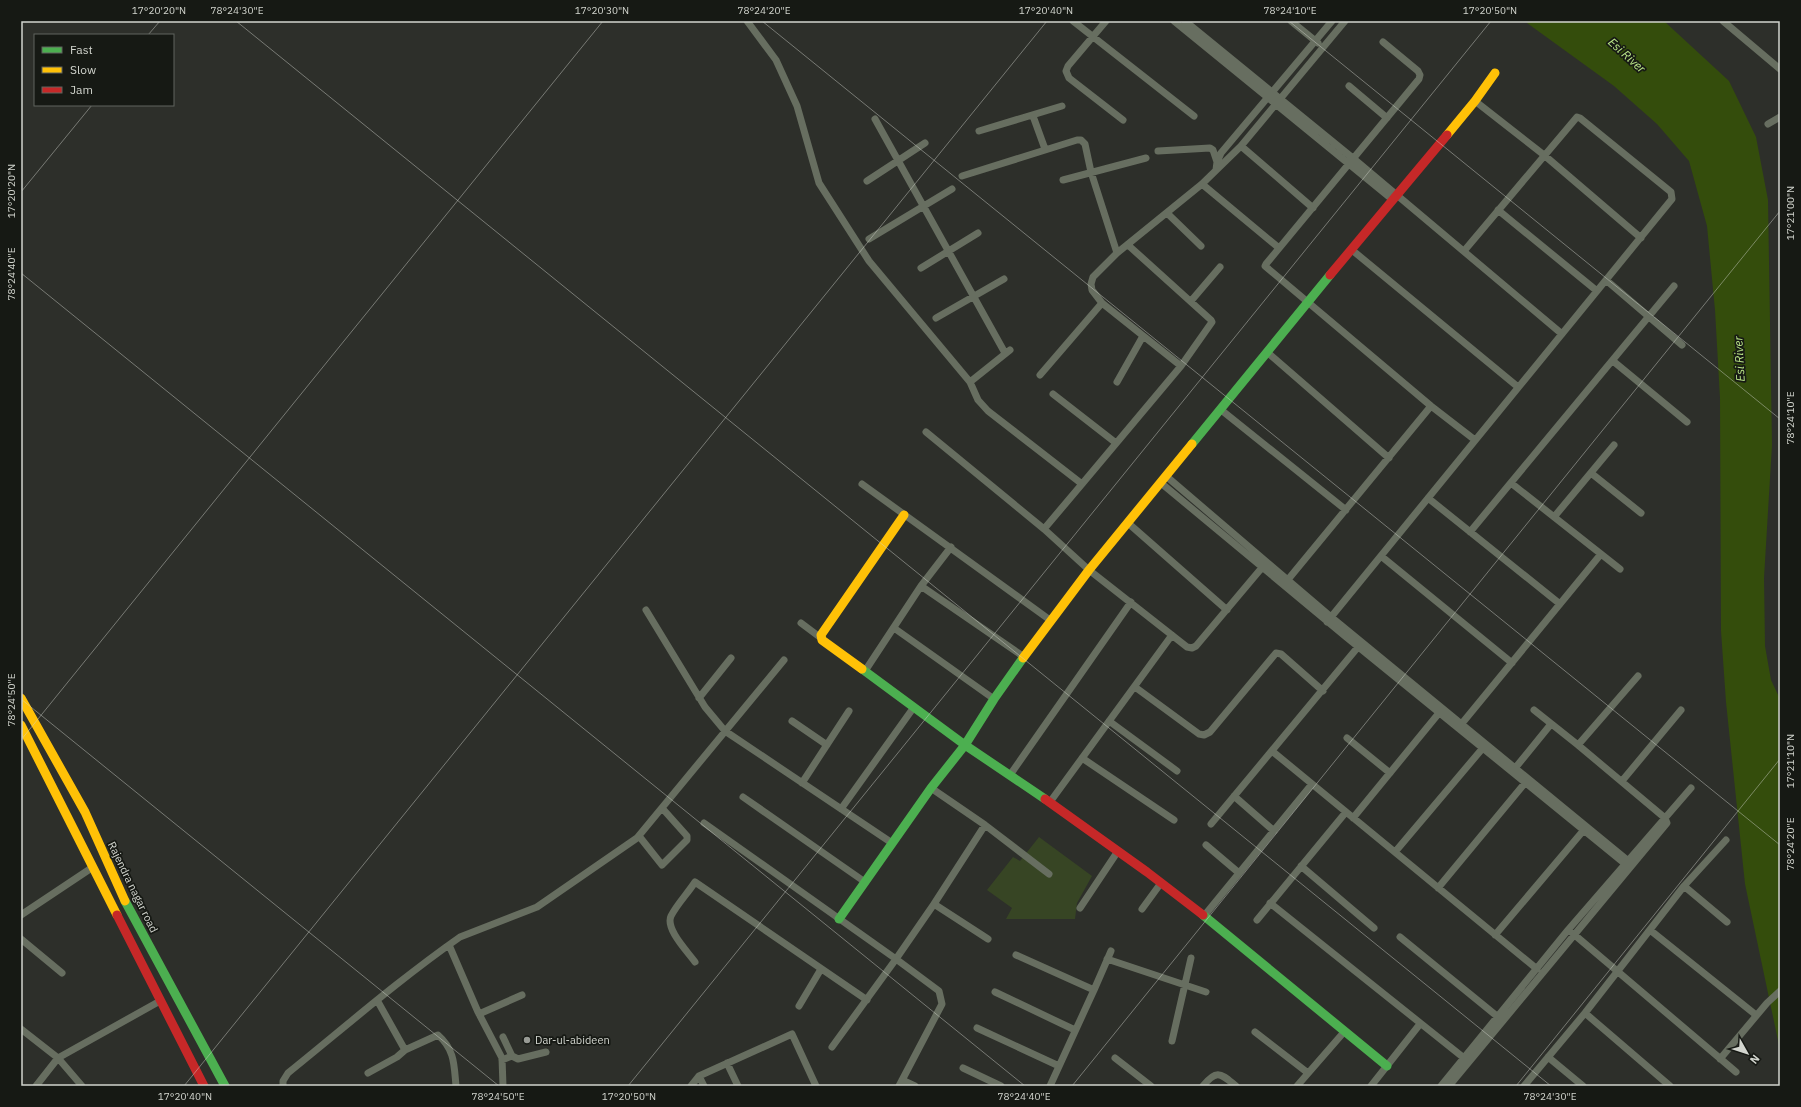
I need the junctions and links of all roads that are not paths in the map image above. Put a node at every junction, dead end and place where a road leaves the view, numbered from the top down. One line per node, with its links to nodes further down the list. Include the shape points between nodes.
1 (747, 21): 80 (street, via 776,60 798,106 819,183 869,261)
2 (1073, 21): 10 (street)
3 (1106, 21): 10 (street)
4 (1174, 21): 17 (street)
5 (1185, 21): 17 (street)
6 (1292, 21): 11 (street)
7 (1332, 21): 11 (street)
8 (1345, 21): 13 (street)
9 (1723, 21): 14 (street)
10 (1092, 36): 22 (street); 26 (street, via 1066,71 1069,78)
11 (1315, 40): 13 (street); 17 (street)
12 (1382, 42): 24 (street, via 1420,75)
13 (1323, 47): 18 (street)
14 (1780, 69)
15 (1495, 73): 19 (street)
16 (1349, 86): 24 (street)
17 (1270, 95): 18 (street); 37 (street, via 1221,153)
18 (1278, 101): 30 (street); 35 (street); 38 (street)
19 (1475, 101): 33 (street); 46 (street)
20 (1062, 106): 21 (street)
21 (1033, 116): 28 (street); 31 (street)
22 (1194, 116)
23 (1780, 117): 27 (street)
24 (1387, 118): 35 (street)
25 (875, 119): 36 (street)
26 (1123, 120)
27 (1768, 124)
28 (979, 131)
29 (925, 144): 36 (street)
30 (1241, 146): 39 (street); 48 (street)
31 (1045, 149): 40 (street, via 1081,140 1085,144); 41 (street)
32 (1158, 151): 37 (street, via 1210,148)
33 (1544, 156): 49 (street); 53 (street); 53 (street, via 1575,119 1580,118 1671,192 1672,199)
34 (1146, 158): 40 (street)
35 (1354, 159): 38 (street); 46 (street)
36 (898, 161): 43 (street); 47 (street)
37 (1217, 162): 39 (street)
38 (1349, 165): 46 (street); 48 (street)
39 (1216, 170): 44 (street)
40 (1092, 172): 42 (street); 60 (street)
41 (962, 176)
42 (1063, 180)
43 (867, 181)
44 (1202, 184): 50 (street); 56 (street)
45 (952, 189): 47 (street)
46 (1395, 198): 57 (street); 59 (street)
47 (923, 207): 52 (street); 58 (street)
48 (1313, 208): 56 (street)
49 (1498, 210): 59 (street); 66 (street)
50 (1167, 213): 54 (street); 55 (street)
51 (978, 233): 58 (street)
52 (869, 238)
53 (1641, 238): 64 (street)
54 (1128, 245): 60 (street); 68 (street)
55 (1201, 246)
56 (1279, 248): 69 (street, via 1266,264 1267,269)
57 (1352, 250): 69 (street); 82 (street)
58 (948, 251): 62 (street); 67 (street)
59 (1464, 251): 73 (street)
60 (1117, 253): 70 (street, via 1093,277 1092,290)
61 (1220, 267): 68 (street)
62 (921, 268)
63 (1004, 279): 67 (street)
64 (1606, 280): 66 (street); 71 (street)
65 (1674, 286): 71 (street)
66 (1597, 291): 73 (street)
67 (974, 296): 72 (street); 80 (street, via 1007,352)
68 (1191, 301): 78 (street, via 1212,322)
69 (1308, 301): 76 (street); 84 (street)
70 (1102, 303): 74 (street); 79 (street)
71 (1649, 317): 75 (street); 77 (street)
72 (936, 318)
73 (1562, 334): 82 (street)
74 (1143, 336): 78 (street); 81 (street)
75 (1682, 345)
76 (1267, 352): 85 (street); 91 (street)
77 (1613, 361): 86 (street); 94 (street)
78 (1181, 366): 89 (street)
79 (1040, 375)
80 (970, 382): 96 (street, via 978,400 988,410)
81 (1117, 382)
82 (1518, 388): 88 (street)
83 (1053, 394): 89 (street)
84 (1431, 406): 88 (street); 91 (street)
85 (1220, 410): 93 (street); 98 (street)
86 (1687, 422)
87 (926, 432): 103 (street)
88 (1475, 440): 97 (street)
89 (1116, 443): 96 (street)
90 (1614, 445): 92 (street)
91 (1389, 458): 98 (street)
92 (1591, 473): 99 (street); 101 (street)
93 (1164, 479): 102 (street); 108 (street)
94 (1511, 483): 101 (street); 104 (street)
95 (862, 484): 100 (street)
96 (1082, 484): 103 (street)
97 (1428, 498): 104 (street); 107 (street)
98 (1346, 510): 111 (street)
99 (1641, 513)
100 (904, 516): 105 (street); 122 (street)
101 (1554, 517): 106 (street)
102 (1128, 523): 110 (street); 116 (street)
103 (1044, 529): 110 (street)
104 (1470, 532): 114 (street)
105 (951, 547): 112 (street); 118 (street)
106 (1601, 554): 109 (street); 114 (street)
107 (1381, 556): 117 (street); 127 (street)
108 (1265, 565): 111 (street); 116 (street)
109 (1620, 569)
110 (1089, 570): 113 (street); 118 (street)
111 (1286, 582): 117 (street)
112 (921, 586): 120 (street); 124 (street)
113 (1131, 602): 121 (street); 156 (street)
114 (1560, 604): 127 (street)
115 (646, 610): 133 (street)
116 (1227, 610): 121 (street, via 1192,648)
117 (1329, 619): 123 (street); 144 (street)
118 (1050, 620): 124 (street)
119 (801, 623): 122 (street)
120 (894, 628): 128 (street); 134 (street)
121 (1172, 635): 130 (street)
122 (821, 638): 128 (street)
123 (1358, 647): 131 (street); 139 (street)
124 (1024, 657): 134 (street)
125 (731, 658): 133 (street)
126 (784, 660): 145 (street)
127 (1512, 663): 144 (street)
128 (865, 671): 135 (street)
129 (1638, 676): 149 (street)
130 (1135, 687): 131 (street, via 1199,734 1204,735 1210,732 1276,653 1281,654); 141 (street)
131 (1323, 691): 151 (street)
132 (21, 698): 263 (street, Rajendra nagar road, via 82,806 127,905)
133 (699, 698): 145 (street)
134 (994, 699): 148 (street)
135 (914, 706): 148 (street); 167 (street)
136 (1534, 710): 142 (street)
137 (1681, 710): 157 (street)
138 (849, 711): 147 (street)
139 (1439, 713): 144 (street); 155 (street)
140 (792, 721): 147 (street)
141 (1109, 721): 152 (street); 154 (street)
142 (1551, 724): 149 (street); 153 (street)
143 (21, 725): 185 (street)
144 (1460, 726): 150 (street); 153 (street)
145 (726, 731): 158 (street); 166 (street)
146 (1348, 738): 155 (street)
147 (827, 745): 158 (street)
148 (965, 745): 156 (street); 161 (street)
149 (1578, 745): 157 (street)
150 (1482, 749): 159 (street); 182 (street)
151 (1272, 751): 160 (street); 163 (street)
152 (1082, 758): 165 (street); 171 (street)
153 (1516, 768): 183 (street)
154 (1177, 771)
155 (1390, 774): 169 (street)
156 (1010, 775): 165 (street)
157 (1622, 781): 170 (street)
158 (802, 783): 167 (street)
159 (1524, 783): 176 (street); 191 (street)
160 (1312, 784): 168 (street); 175 (street)
161 (931, 788): 174 (street); 179 (street)
162 (1691, 788): 170 (street)
163 (1234, 796): 173 (street); 175 (street)
164 (743, 797): 188 (street)
165 (1050, 802): 181 (street)
166 (662, 808): 177 (street, via 659,818 647,832); 177 (street, via 688,836 687,840 662,865)
167 (841, 809): 179 (street)
168 (1346, 812): 169 (street); 184 (street)
169 (1353, 818): 182 (street)
170 (1665, 818): 183 (street, via 1667,823)
171 (1174, 820)
172 (704, 823): 198 (street)
173 (1211, 824)
174 (985, 825): 187 (street); 193 (street)
175 (1274, 831): 186 (street)
176 (1583, 831): 183 (street); 204 (street)
177 (639, 836): 208 (street, via 537,907 460,937)
178 (1726, 840): 190 (street)
179 (892, 843): 188 (street)
180 (1206, 845): 186 (street)
181 (1118, 851): 189 (street); 194 (street)
182 (1395, 852): 191 (street)
183 (1628, 864): 203 (street)
184 (1301, 866): 192 (street); 201 (street)
185 (94, 867): 196 (street); 227 (street)
186 (1239, 873): 197 (street)
187 (1049, 874)
188 (865, 882): 198 (street)
189 (1161, 883): 195 (street); 197 (street)
190 (1684, 886): 200 (street); 202 (street)
191 (1438, 888): 204 (street)
192 (1270, 903): 199 (street); 233 (street)
193 (934, 904): 207 (street); 212 (street)
194 (1080, 908)
195 (1142, 909)
196 (22, 911)
197 (1204, 916): 238 (street)
198 (839, 919): 212 (street)
199 (1257, 920)
200 (1727, 922)
201 (1374, 928)
202 (1650, 930): 218 (street); 231 (street)
203 (1571, 932): 216 (street); 218 (street); 280 (street)
204 (1495, 935): 216 (street)
205 (1400, 937): 232 (street)
206 (21, 938): 217 (street)
207 (988, 939)
208 (449, 945): 225 (street, via 410,972); 230 (street)
209 (1111, 951): 213 (street)
210 (1016, 955): 220 (street)
211 (1191, 958): 219 (street)
212 (896, 959): 226 (street); 259 (street, via 939,991 942,1004)
213 (1107, 959): 219 (street); 220 (street)
214 (695, 962): 215 (street, via 670,924 671,917 695,882)
215 (821, 969): 226 (street); 228 (street)
216 (1537, 969): 232 (street)
217 (62, 972)
218 (1617, 972): 229 (street); 249 (street)
219 (1184, 985): 223 (street); 240 (street)
220 (1094, 990): 236 (street)
221 (1780, 991): 231 (street)
222 (995, 992): 236 (street)
223 (1206, 992)
224 (522, 995): 230 (street)
225 (377, 1000): 242 (street); 264 (street, via 288,1073)
226 (867, 1000): 241 (street)
227 (160, 1001): 246 (street); 262 (street)
228 (798, 1006)
229 (1585, 1013): 245 (street); 283 (street)
230 (479, 1014): 250 (street)
231 (1756, 1015): 249 (street)
232 (1498, 1017): 248 (street)
233 (1420, 1024): 248 (street); 253 (street)
234 (976, 1028): 252 (street)
235 (21, 1029): 246 (street)
236 (1075, 1030): 252 (street)
237 (1255, 1032): 257 (street)
238 (1344, 1032): 253 (street); 257 (street)
239 (503, 1037): 244 (street)
240 (1172, 1041)
241 (832, 1047)
242 (405, 1050): 256 (street); 265 (street, via 438,1035 454,1056)
243 (546, 1052): 244 (street, via 518,1059)
244 (512, 1056): 250 (street)
245 (1548, 1057): 281 (street); 282 (street)
246 (58, 1058): 260 (street); 261 (street)
247 (1115, 1058): 274 (street)
248 (1464, 1058): 279 (street)
249 (1720, 1059): 255 (street)
250 (502, 1060): 266 (street)
251 (727, 1063): 258 (street); 269 (street); 270 (street, via 792,1034)
252 (1059, 1066): 273 (street)
253 (1387, 1066): 278 (street)
254 (963, 1068): 272 (street)
255 (1736, 1072)
256 (368, 1073)
257 (1308, 1073): 277 (street)
258 (699, 1076): 267 (street); 268 (street)
259 (900, 1083): 271 (street)
260 (36, 1086)
261 (82, 1086)
262 (204, 1086)
263 (225, 1086)
264 (283, 1086)
265 (456, 1086)
266 (503, 1086)
267 (691, 1086)
268 (704, 1086)
269 (738, 1086)
270 (816, 1086)
271 (915, 1086)
272 (1001, 1086)
273 (1050, 1086)
274 (1151, 1086)
275 (1203, 1086): 276 (street, via 1210,1077 1221,1074)
276 (1236, 1086)
277 (1297, 1086)
278 (1371, 1086)
279 (1442, 1086)
280 (1449, 1086)
281 (1524, 1086)
282 (1583, 1086)
283 (1670, 1086)

